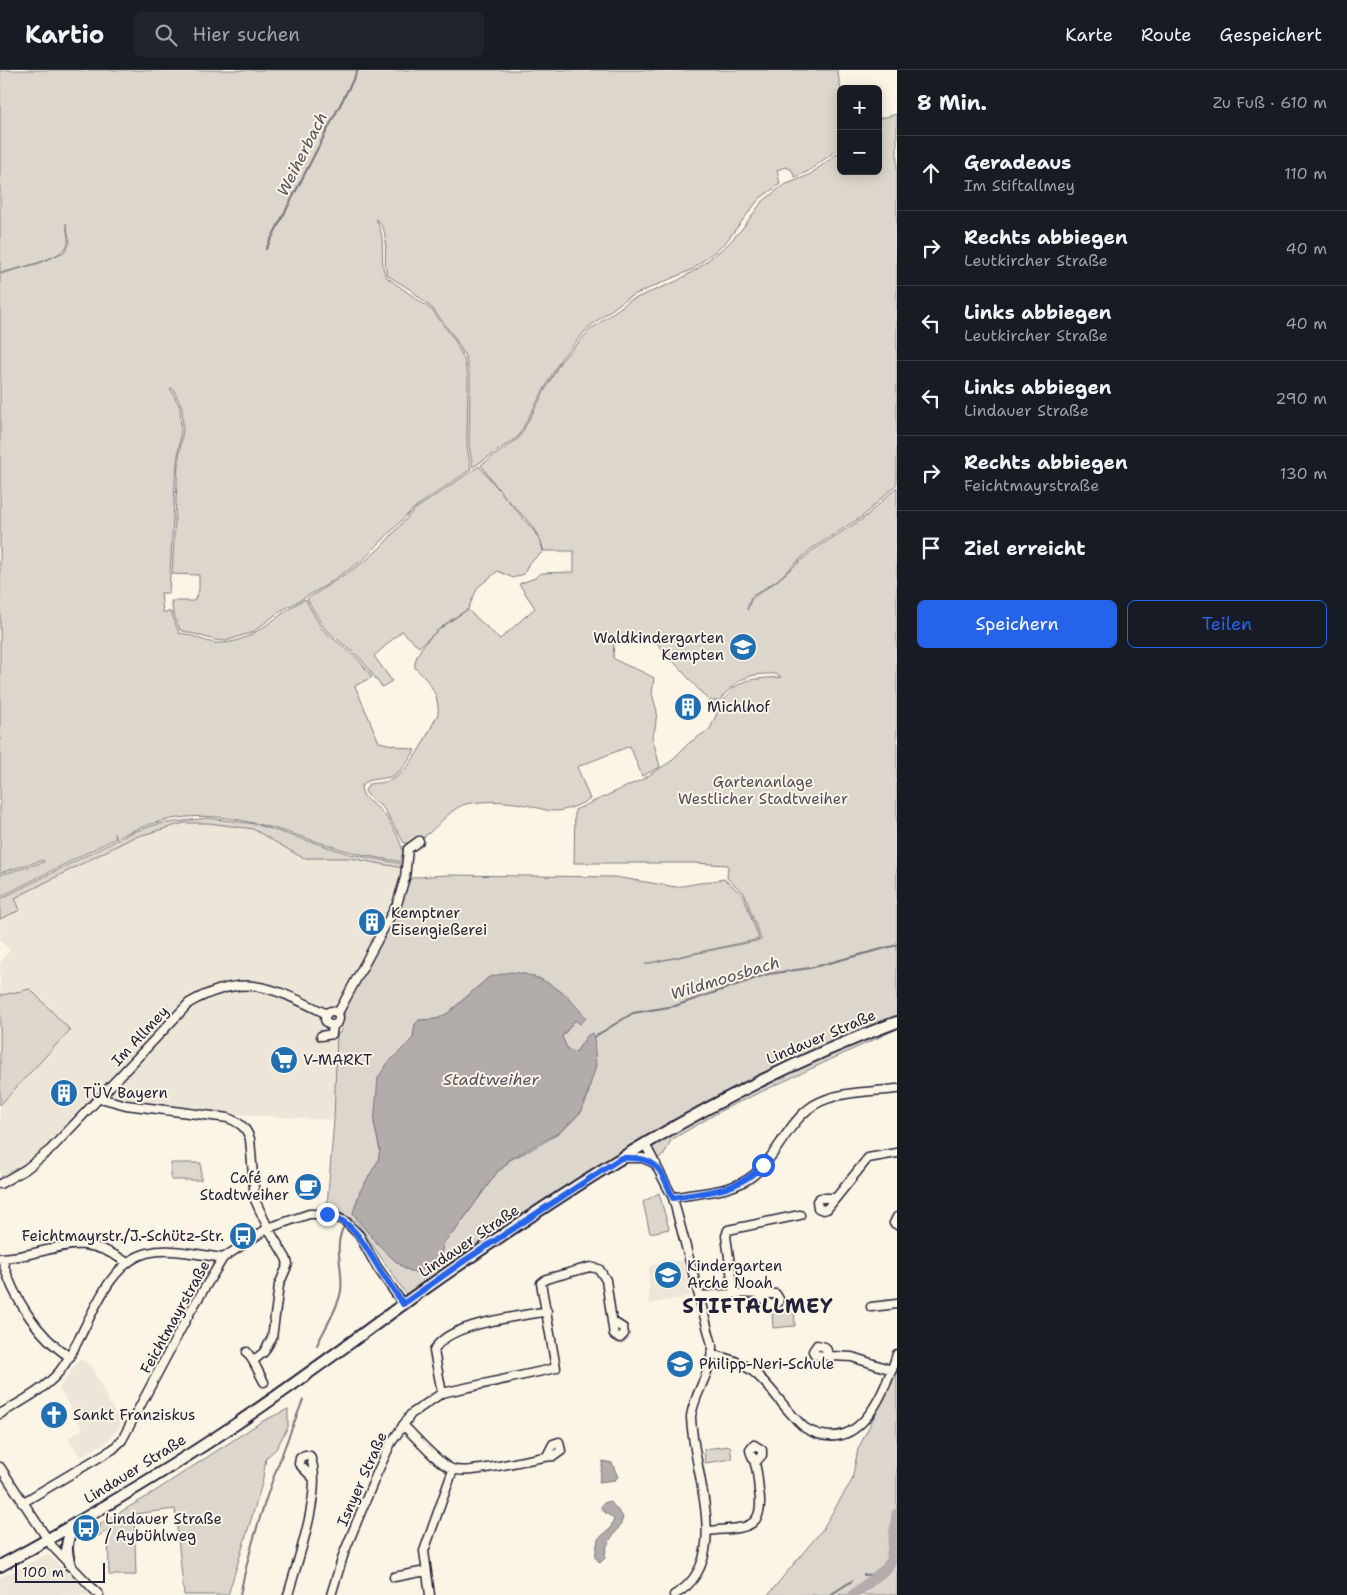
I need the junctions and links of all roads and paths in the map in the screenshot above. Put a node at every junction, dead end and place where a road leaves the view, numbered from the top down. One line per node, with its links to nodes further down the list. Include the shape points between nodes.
1 (419, 841): 3 (street, via 408,849 405,878 397,904)
2 (327, 1014): 3 (street, Im Allmey, via 332,1011); 5 (street, via 327,1022); 8 (street, Im Allmey, via 260,985 226,987 208,992 189,1003)
3 (338, 1014): 5 (street, via 338,1021)
4 (897, 1022): 9 (main road, Lindauer Straße, via 801,1060 709,1106)
5 (333, 1024): 6 (street, via 332,1034)
6 (321, 1036)
7 (897, 1089): 14 (street, via 826,1099 801,1116 763,1165 742,1183)
8 (100, 1098): 13 (street, Im Allmey, via 50,1150); 19 (street, via 126,1105 228,1118 239,1123 247,1130 250,1139 255,1200)
9 (645, 1144): 11 (main road, Lindauer Straße); 12 (street)
10 (897, 1152): 15 (street, via 868,1158)
11 (621, 1158): 12 (street, via 644,1158); 26 (main road, Lindauer Straße)
12 (656, 1164): 14 (street)
13 (0, 1184)
14 (673, 1198): 25 (street)
15 (834, 1198)
16 (800, 1216): 23 (street, via 728,1230 726,1236)
17 (897, 1217): 18 (street, via 894,1223)
18 (897, 1225)
19 (268, 1228): 21 (street, Feichtmayrstraße); 26 (street, Feichtmayrstraße, via 309,1214 327,1214 347,1224 359,1235); 36 (street, via 288,1264 280,1285 272,1338 264,1352)
20 (1, 1258): 22 (street, via 88,1244); 35 (street, via 31,1318 56,1348)
21 (223, 1258): 22 (street, via 160,1251); 47 (street, Feichtmayrstraße, via 190,1312 122,1440 113,1449)
22 (126, 1262): 35 (street, via 110,1282)
23 (734, 1293): 24 (street); 25 (street)
24 (758, 1293)
25 (700, 1296): 33 (street)
26 (403, 1304): 48 (main road, Lindauer Straße, via 235,1425)
27 (897, 1304): 28 (street)
28 (871, 1307)
29 (547, 1311): 30 (street, via 541,1283 590,1267 599,1269 604,1276); 39 (street, via 462,1328 441,1340 434,1351); 39 (street, Isnyer Straße, via 558,1365 553,1370)
30 (612, 1321)
31 (247, 1352): 36 (street)
32 (897, 1354): 37 (street)
33 (712, 1355): 37 (street, via 754,1369 798,1422 824,1436 852,1433 870,1411); 49 (street, via 692,1416)
34 (830, 1356): 37 (street, via 852,1357)
35 (70, 1357): 40 (street, via 49,1382)
36 (252, 1361): 38 (street)
37 (892, 1370)
38 (264, 1382)
39 (442, 1393): 41 (street, Isnyer Straße, via 411,1414)
40 (0, 1414)
41 (403, 1425): 45 (street); 58 (street, Isnyer Straße, via 365,1499)
42 (547, 1456): 45 (street, via 477,1469)
43 (755, 1463): 49 (street, via 761,1500 758,1519 738,1528)
44 (0, 1467): 47 (street)
45 (453, 1470): 53 (street, via 424,1551)
46 (312, 1478): 57 (street, via 310,1521)
47 (22, 1503): 50 (street)
48 (74, 1525): 50 (main road, Lindauer Straße); 51 (main road, via 66,1542)
49 (708, 1531): 55 (street, via 702,1566)
50 (48, 1540): 51 (street); 52 (main road, Lindauer Straße)
51 (70, 1565): 56 (street)
52 (0, 1566)
53 (426, 1571): 54 (street); 59 (street)
54 (394, 1577)
55 (684, 1593): 60 (street)
56 (99, 1595)
57 (288, 1595)
58 (331, 1595)
59 (430, 1595)
60 (674, 1595)

